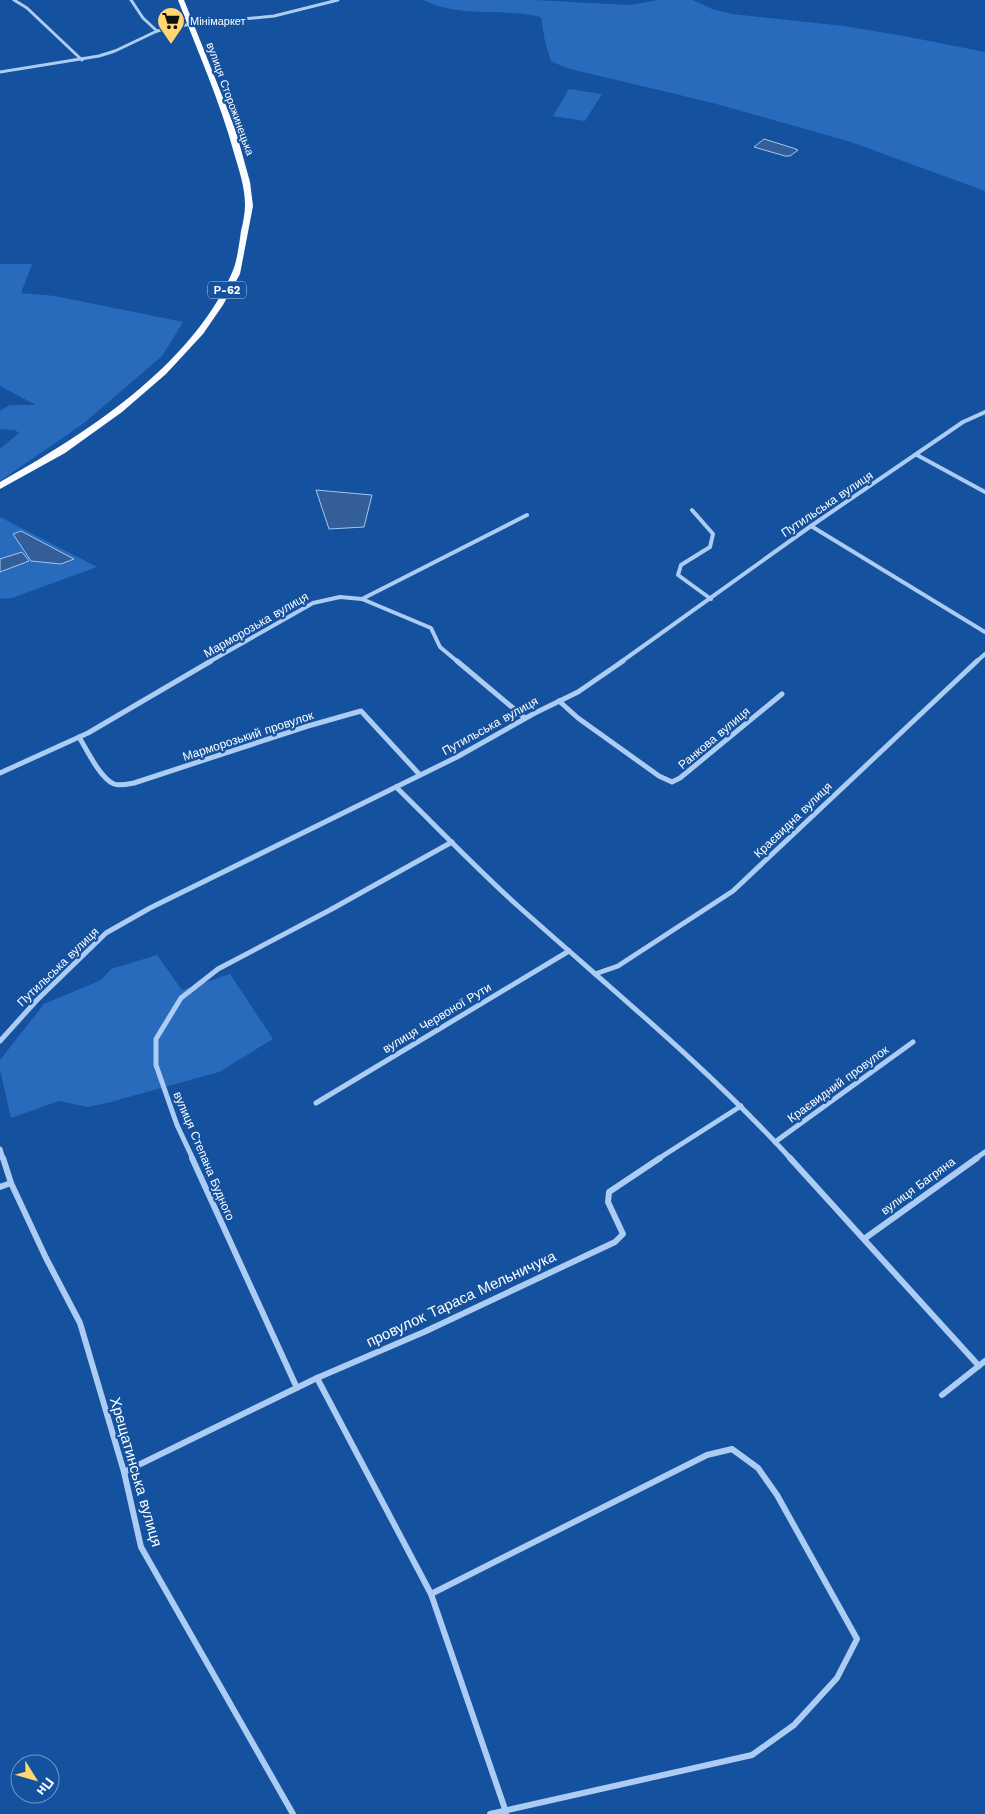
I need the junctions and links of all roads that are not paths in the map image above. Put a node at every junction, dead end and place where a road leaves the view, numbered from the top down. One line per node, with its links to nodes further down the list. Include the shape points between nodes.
1 (14, 0): 7 (street)
2 (131, 0): 6 (street)
3 (181, 0): 5 (main road, вулиця Сторожинецька / Р-62)
4 (338, 0): 5 (street, via 274,16)
5 (191, 24): 6 (street); 11 (main road, вулиця Сторожинецька / Р-62, via 230,128 246,182 249,206 236,274 200,332 163,372 62,451)
6 (157, 31): 7 (street, via 115,51)
7 (82, 60): 8 (street)
8 (0, 72)
9 (985, 412): 10 (street, Путильська вулиця, via 963,422)
10 (917, 454): 12 (street); 15 (street, Путильська вулиця)
11 (0, 486)
12 (985, 492)
13 (692, 510): 16 (street, via 713,534 710,547 681,565 678,575)
14 (527, 515): 17 (street)
15 (810, 526): 16 (street, Путильська вулиця); 18 (street)
16 (711, 598): 21 (street, Путильська вулиця, via 587,686)
17 (362, 600): 22 (street, Марморозька вулиця, via 431,628 440,646); 23 (street, Марморозька вулиця, via 350,596 325,597 306,606)
18 (985, 632)
19 (985, 654): 29 (street, Краєвидна вулиця, via 733,891 618,966)
20 (782, 694): 21 (street, Ранкова вулиця, via 672,782 655,774)
21 (559, 701): 22 (street, Путильська вулиця)
22 (524, 718): 25 (street, Путильська вулиця)
23 (79, 737): 24 (street, Марморозька вулиця); 25 (street, Марморозький провулок, via 108,778 114,783 128,784 360,712)
24 (0, 773)
25 (420, 775): 26 (street, Путильська вулиця)
26 (396, 787): 27 (street); 30 (street, Путильська вулиця, via 150,908 106,933)
27 (452, 842): 28 (street); 43 (street, вулиця Степана Будного, via 218,969 181,998 156,1039 156,1065 177,1125)
28 (569, 951): 29 (street); 32 (street, вулиця Червоної Рути)
29 (595, 974): 33 (street)
30 (0, 1041)
31 (913, 1042): 34 (street, Краєвидний провулок)
32 (316, 1103)
33 (741, 1106): 34 (street); 42 (street, провулок Тараса Мельничука, via 608,1192 609,1204 623,1234 615,1242 424,1332)
34 (776, 1142): 39 (street)
35 (0, 1149): 37 (street, Хрещатинська вулиця)
36 (985, 1152): 39 (street, вулиця Багряна)
37 (11, 1183): 38 (street); 45 (street, Хрещатинська вулиця, via 80,1323)
38 (0, 1187)
39 (864, 1239): 41 (street)
40 (985, 1361): 41 (street)
41 (979, 1366): 44 (street)
42 (317, 1378): 43 (street, провулок Тараса Мельничука); 46 (street)
43 (297, 1388): 45 (street, провулок Тараса Мельничука)
44 (942, 1395)
45 (124, 1472): 48 (street, Хрещатинська вулиця, via 141,1547)
46 (430, 1594): 47 (street); 47 (street, via 707,1455 732,1449 758,1468 777,1495 857,1639 837,1678 794,1725 752,1754)
47 (506, 1812): 49 (street)
48 (293, 1814)
49 (490, 1814)

